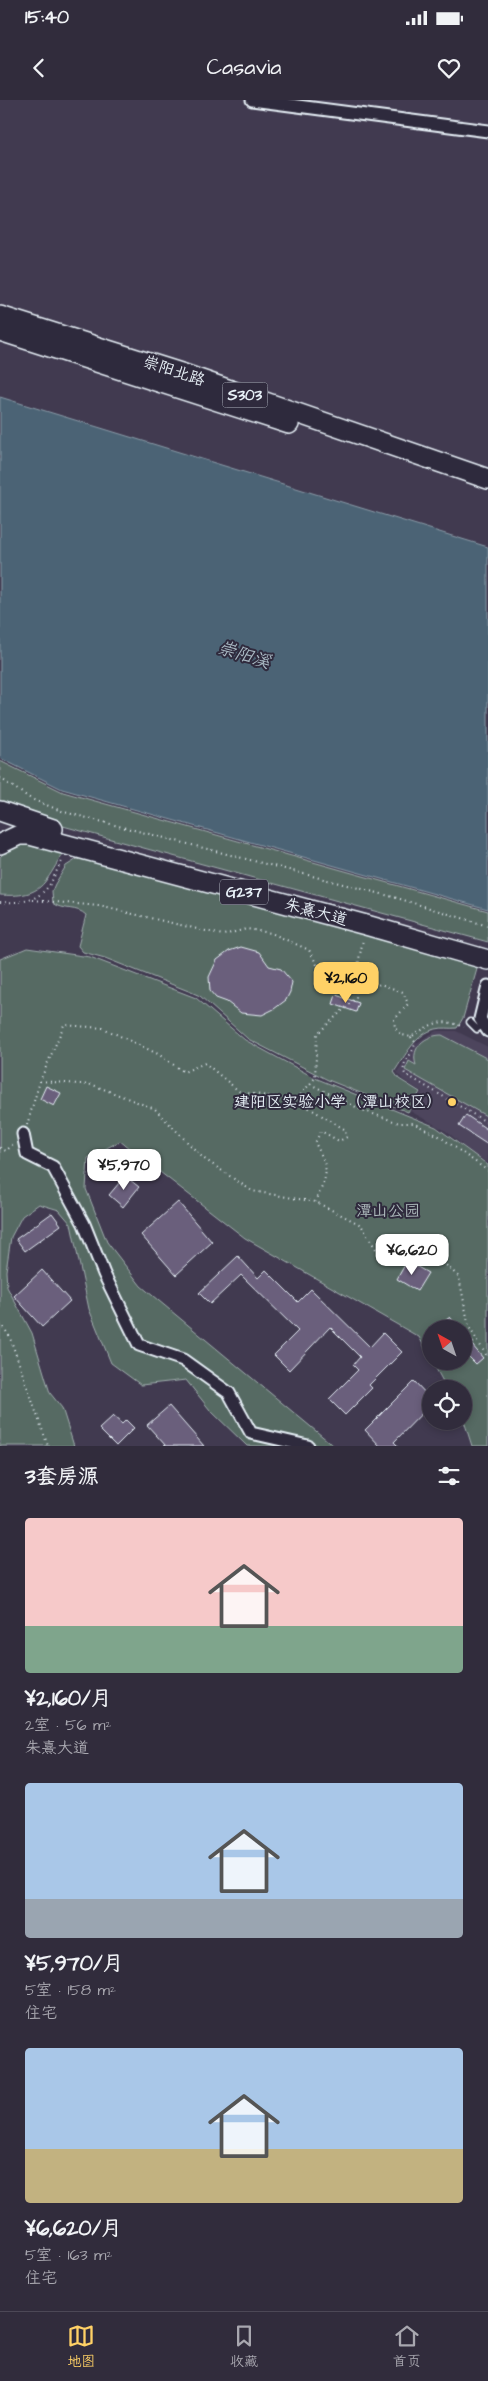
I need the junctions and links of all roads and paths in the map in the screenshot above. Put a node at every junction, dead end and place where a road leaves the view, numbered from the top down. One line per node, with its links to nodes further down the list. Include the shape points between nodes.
1 (252, 100): 2 (street)
2 (488, 131)
3 (0, 316): 5 (main road, 崇阳北路 / S303, via 181,373)
4 (0, 331): 6 (main road, 崇阳北路 / S303)
5 (488, 479)
6 (488, 490)
7 (0, 778): 14 (path, via 31,799 64,812 397,898)
8 (0, 811): 15 (main road, 朱熹大道 / G237, via 35,824)
9 (0, 844): 10 (main road, 朱熹大道 / G237, via 19,835 30,835)
10 (80, 848): 11 (path, via 62,862 49,885); 13 (main road, 朱熹大道 / G237)
11 (33, 900): 12 (path); 17 (path, via 99,906 223,935 247,929 271,933 309,950 330,983 344,991)
12 (0, 902)
13 (366, 925): 16 (main road, 朱熹大道 / G237); 17 (path)
14 (488, 926)
15 (488, 947)
16 (488, 960)
17 (357, 991): 21 (path, via 380,984 403,992 408,1004 394,1020 395,1028 402,1035); 23 (path, via 356,998 317,1034 315,1078)
18 (487, 993): 20 (street, via 475,1021)
19 (466, 1028): 21 (path, via 441,1022 431,1024)
20 (488, 1031)
21 (411, 1037): 25 (path, via 415,1047 404,1065 405,1074)
22 (40, 1081): 24 (path, via 64,1025 103,1028 158,1054 184,1072 204,1063 240,1092); 26 (path); 29 (path, via 93,1085 155,1109 203,1158 252,1191)
23 (310, 1084): 24 (path); 28 (path, via 362,1110 399,1123 412,1123 439,1136)
24 (296, 1100): 29 (path, via 347,1133 347,1137 339,1141 321,1131 315,1143 327,1172)
25 (488, 1123)
26 (23, 1134): 27 (path, via 6,1151); 33 (street, via 27,1154 52,1168 84,1224 139,1345 183,1360 229,1393 251,1433)
27 (0, 1148)
28 (488, 1171)
29 (316, 1202): 31 (path, via 361,1225 376,1249 402,1259 424,1245 459,1277 469,1327)
30 (0, 1323): 32 (path, via 10,1334)
31 (488, 1358)
32 (48, 1446)
33 (308, 1446)

